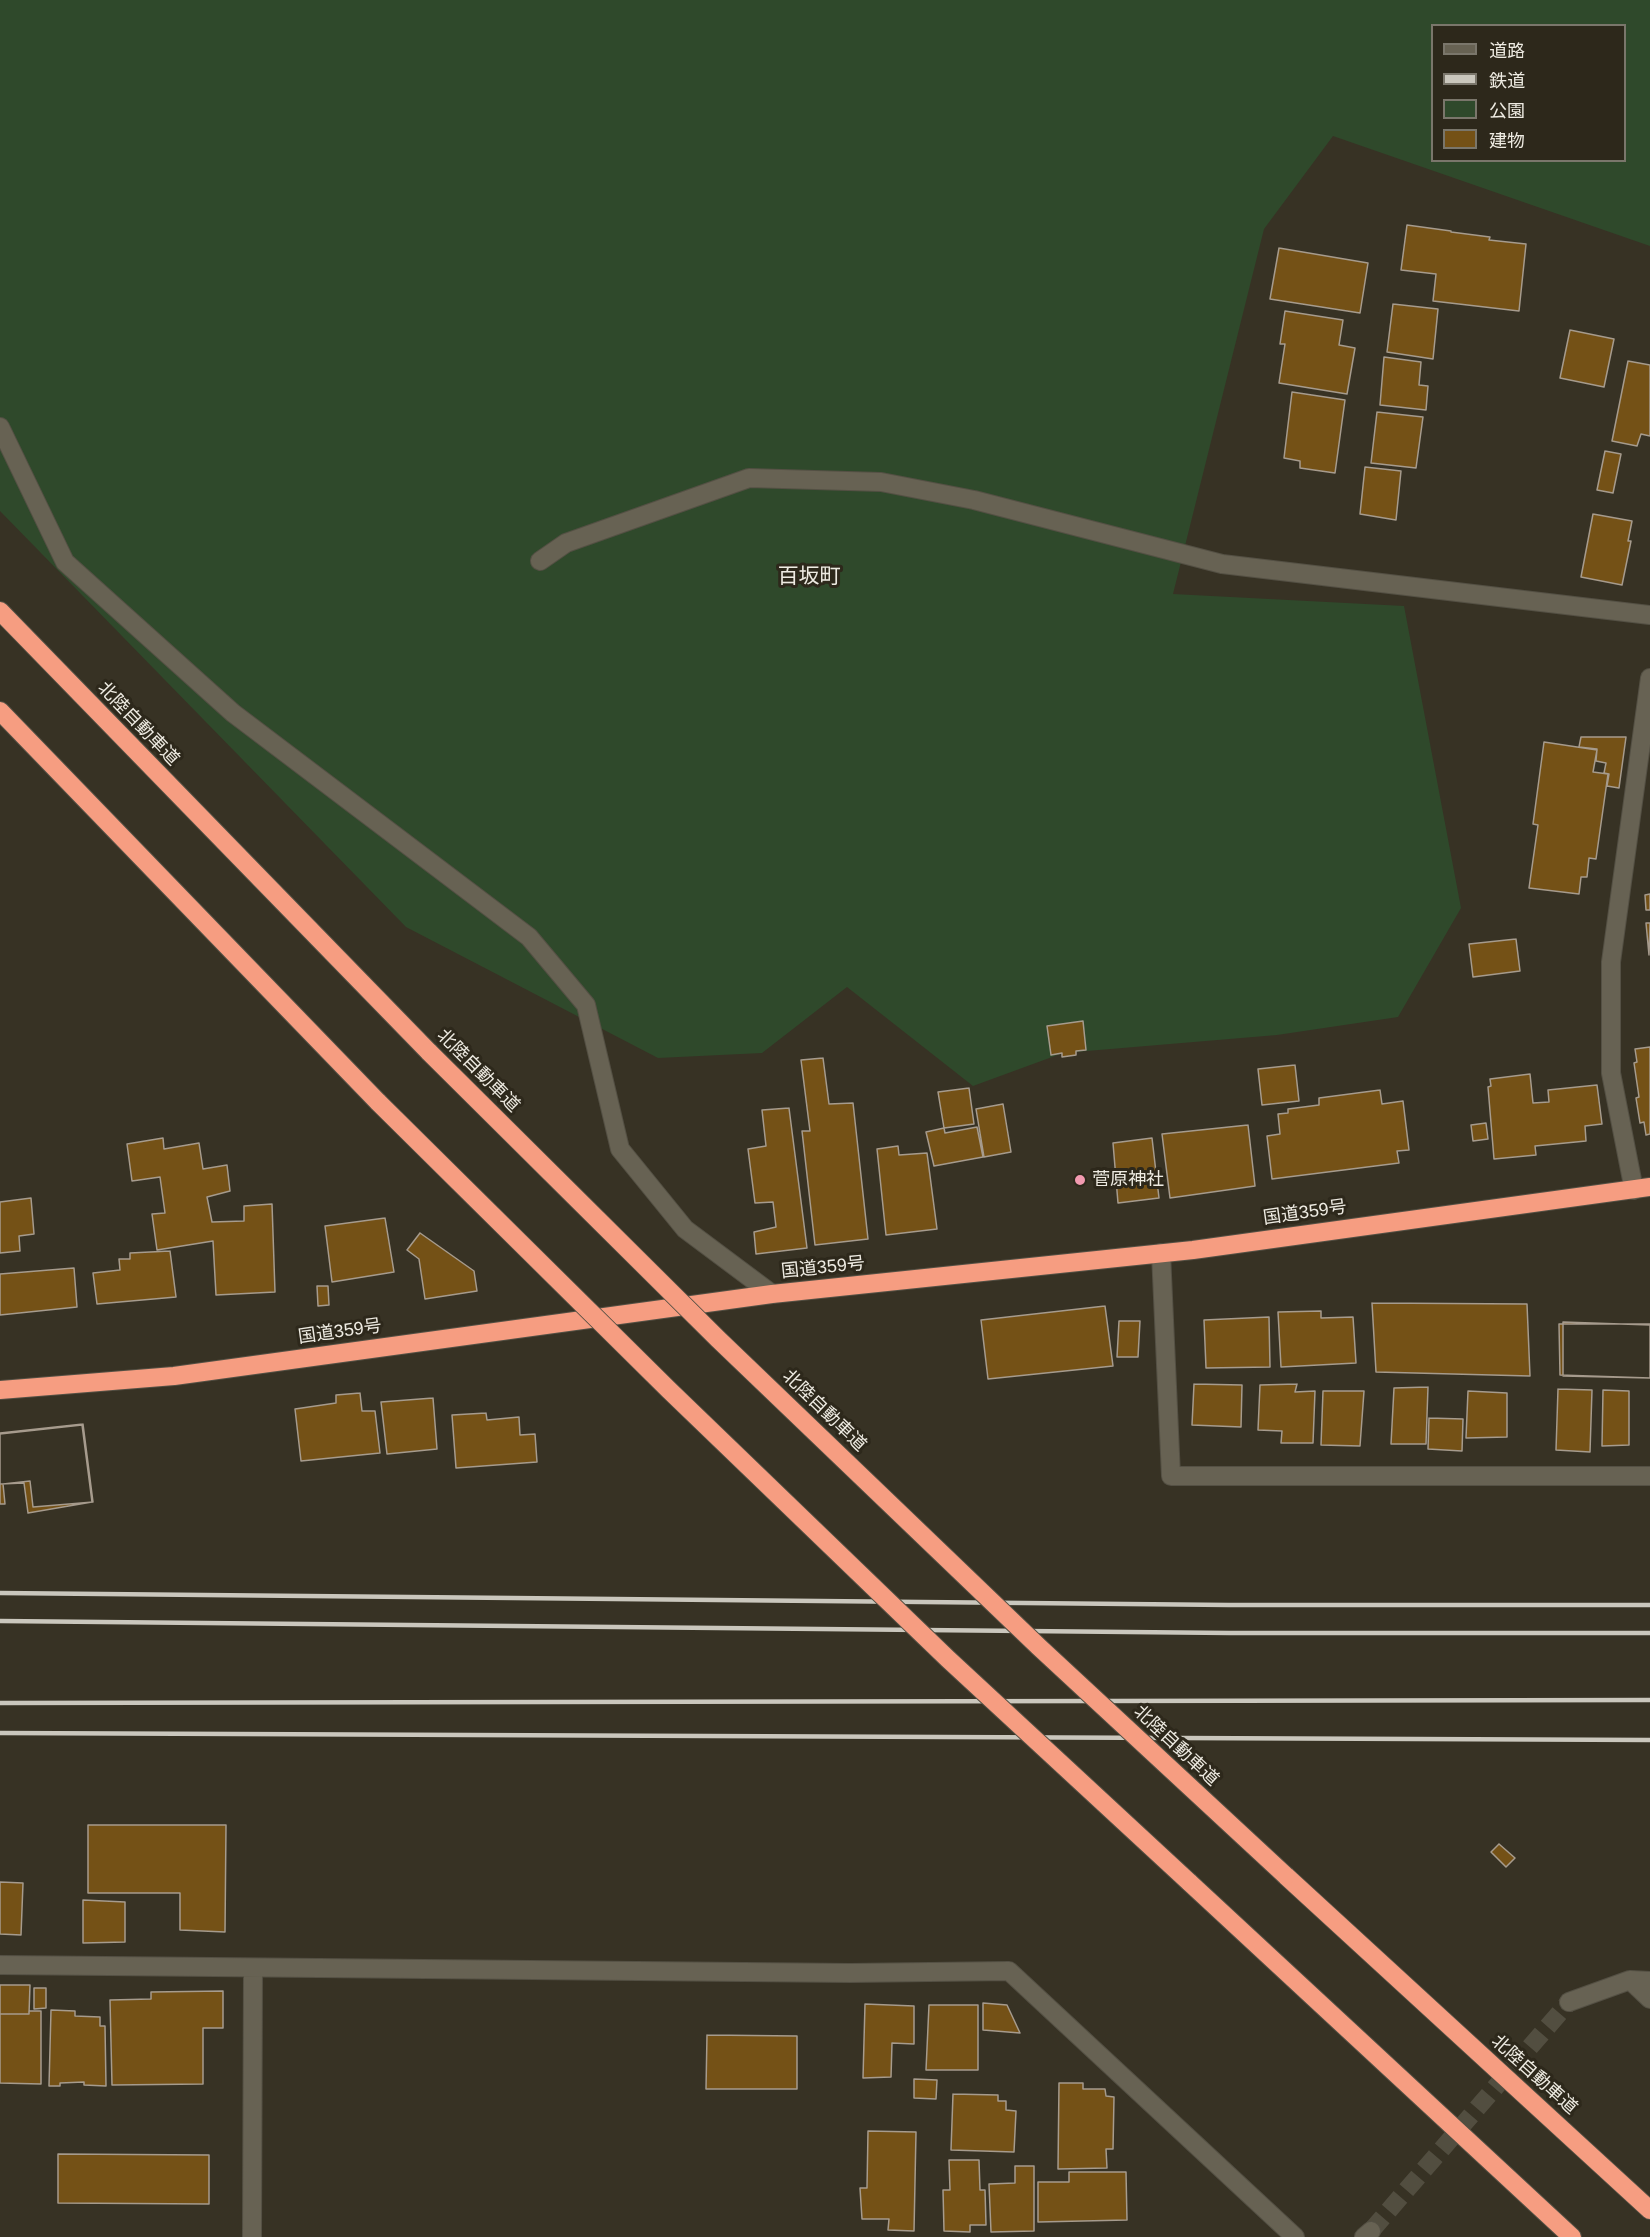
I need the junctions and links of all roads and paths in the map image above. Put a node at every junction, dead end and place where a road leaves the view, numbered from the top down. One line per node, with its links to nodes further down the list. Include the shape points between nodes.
1 (0, 427): 9 (street, via 65,562 233,713 529,937 586,1005 620,1149 685,1229)
2 (540, 561): 4 (street, via 566,543 749,478 881,482 974,500 1222,564)
3 (0, 611): 18 (highway, 北陸自動車道, bridge, via 429,1052 735,1355 1039,1647)
4 (1650, 615)
5 (1650, 678): 7 (street, via 1611,962 1611,1073)
6 (0, 711): 21 (highway, bridge, via 378,1102 669,1390 931,1643)
7 (1642, 1189): 8 (highway, 国道359号)
8 (1161, 1253): 9 (highway, 国道359号); 11 (street, via 1172,1476)
9 (772, 1294): 10 (highway, 国道359号, via 174,1376)
10 (0, 1390)
11 (1650, 1476)
12 (0, 1965): 13 (street)
13 (253, 1968): 19 (street); 20 (street, via 1010,1971)
14 (1630, 1980): 15 (street); 16 (street); 17 (street)
15 (1650, 1981)
16 (1650, 1999)
17 (1569, 2002)
18 (1650, 2210)
19 (252, 2237)
20 (1295, 2237)
21 (1572, 2237)

